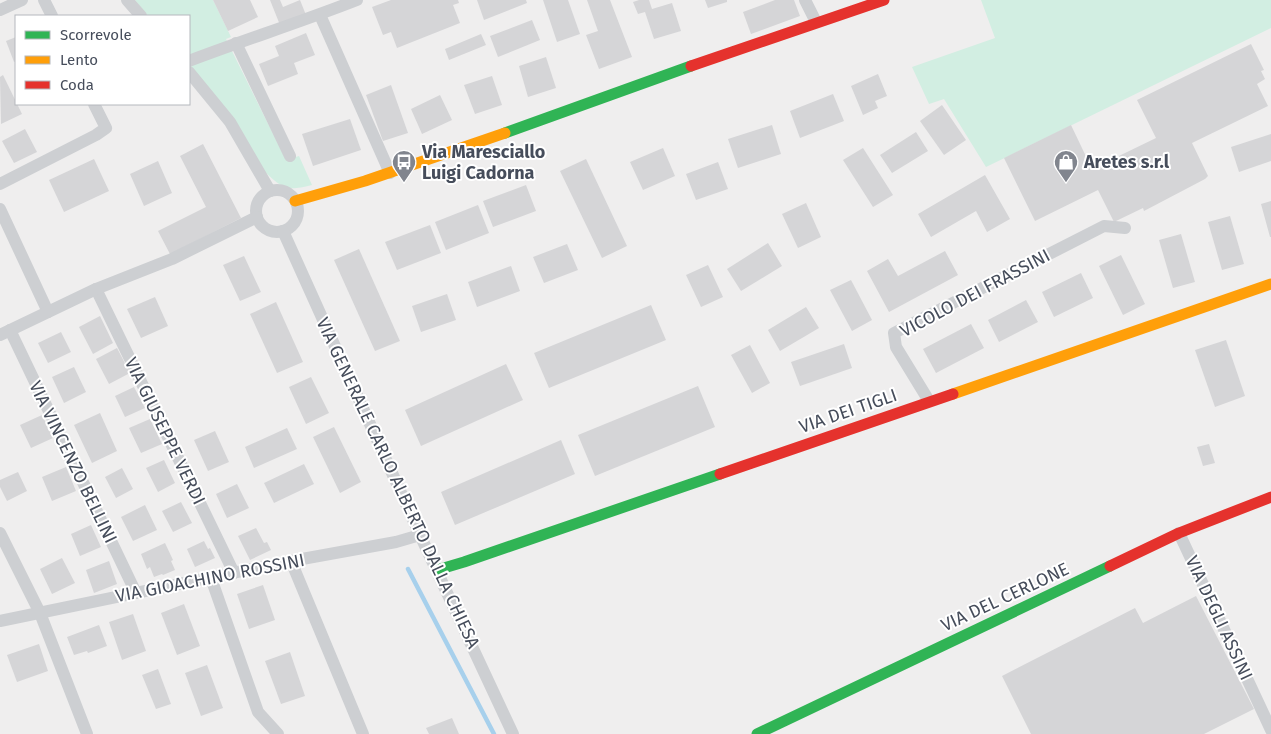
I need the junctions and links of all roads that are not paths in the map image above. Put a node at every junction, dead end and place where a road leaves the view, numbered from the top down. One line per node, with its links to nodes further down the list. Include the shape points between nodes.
1 (22, 0): 7 (street)
2 (44, 0): 8 (street)
3 (127, 0): 9 (street)
4 (356, 0): 10 (street)
5 (805, 0): 11 (street)
6 (884, 0): 11 (street)
7 (0, 10)
8 (52, 15)
9 (140, 15)
10 (320, 15): 12 (street); 17 (street)
11 (816, 22): 17 (street)
12 (236, 43): 13 (street); 16 (street)
13 (190, 61)
14 (190, 73): 19 (street, via 230,122)
15 (94, 105): 18 (street, via 106,128)
16 (290, 156)
17 (390, 173): 20 (street)
18 (0, 184)
19 (270, 192): 20 (street, via 284,191); 22 (street, via 260,198 256,207)
20 (295, 201): 24 (street, via 298,212 295,222)
21 (0, 209): 27 (street)
22 (257, 217): 24 (street, via 270,231); 26 (street, via 172,259)
23 (1125, 228): 29 (street, VICOLO DEI FRASSINI, via 1104,226 894,333 896,347)
24 (283, 231): 33 (street, VIA GENERALE CARLO ALBERTO DALLA CHIESA)
25 (1271, 284): 29 (street, VIA DEI TIGLI)
26 (96, 289): 27 (street); 36 (street, VIA GIUSEPPE VERDI)
27 (48, 312): 28 (street)
28 (5, 333): 38 (street, VIA VINCENZO BELLINI)
29 (929, 401): 35 (street, VIA DEI TIGLI)
30 (1271, 497): 32 (street, VIA DEL CERLONE)
31 (0, 533): 39 (street)
32 (1179, 533): 41 (street, VIA DEGLI ASSINI); 46 (street, VIA DEL CERLONE)
33 (420, 535): 34 (street, VIA GIOACHINO ROSSINI); 35 (street, VIA GENERALE CARLO ALBERTO DALLA CHIESA)
34 (291, 561): 36 (street, VIA GIOACHINO ROSSINI); 44 (street)
35 (437, 570): 45 (street, VIA GENERALE CARLO ALBERTO DALLA CHIESA)
36 (234, 573): 37 (street, VIA GIOACHINO ROSSINI)
37 (211, 578): 38 (street, VIA GIOACHINO ROSSINI); 43 (street, via 258,712)
38 (136, 593): 39 (street, VIA GIOACHINO ROSSINI)
39 (40, 613): 40 (street, VIA GIOACHINO ROSSINI); 42 (street)
40 (0, 621)
41 (1271, 730)
42 (87, 734)
43 (278, 734)
44 (363, 734)
45 (513, 734)
46 (757, 734)

